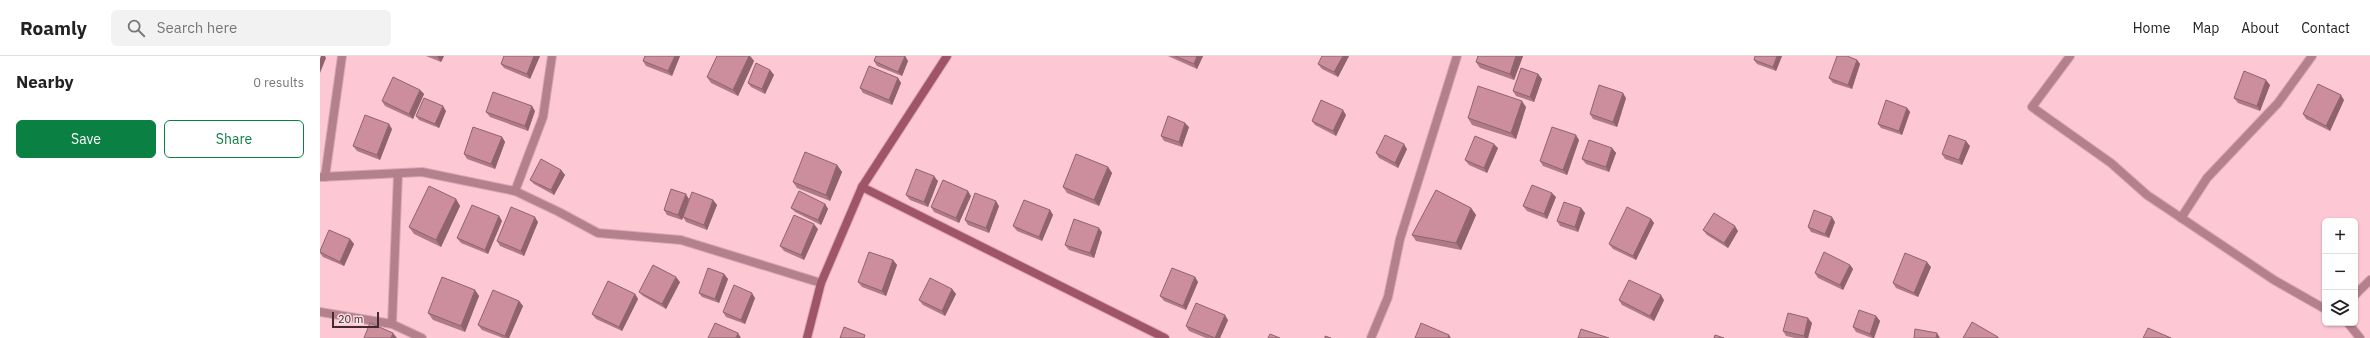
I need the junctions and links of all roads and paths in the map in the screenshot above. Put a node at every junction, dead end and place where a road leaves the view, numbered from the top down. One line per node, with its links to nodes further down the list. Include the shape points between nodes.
1 (342, 56): 8 (street)
2 (552, 56): 10 (street, via 543,117)
3 (947, 56): 9 (street)
4 (1456, 56): 22 (street, via 1400,239 1388,297)
5 (2070, 56): 11 (street, via 2032,107 2111,163 2147,196)
6 (2312, 56): 11 (street, via 2278,103 2206,178)
7 (398, 174): 8 (street); 10 (street, via 422,172); 17 (street)
8 (322, 177)
9 (862, 188): 13 (street); 21 (street)
10 (515, 191): 13 (street, via 598,234 681,240)
11 (2181, 218): 15 (street, via 2274,280)
12 (2370, 280): 14 (street)
13 (821, 283): 20 (street)
14 (2358, 291)
15 (2322, 307)
16 (320, 312): 17 (street)
17 (392, 324): 19 (street)
18 (2350, 326): 23 (street)
19 (422, 338)
20 (807, 338)
21 (1165, 338)
22 (1371, 338)
23 (2360, 338)

